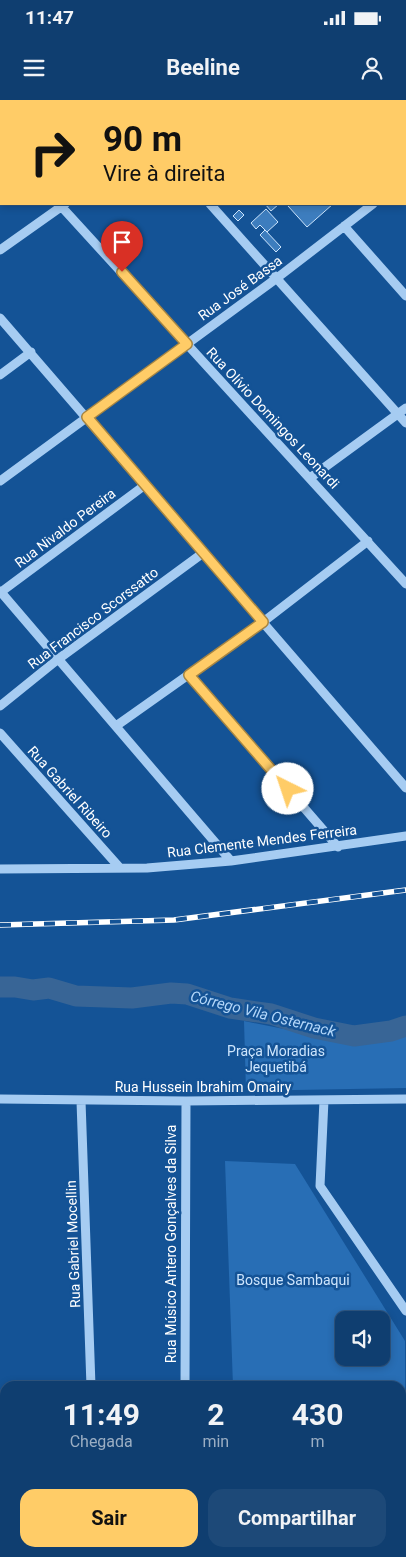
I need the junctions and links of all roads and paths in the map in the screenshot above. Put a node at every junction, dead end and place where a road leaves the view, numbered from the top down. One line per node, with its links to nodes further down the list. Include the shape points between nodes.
1 (62, 205): 5 (street); 9 (street, Rua Olívio Domingos Leonardi)
2 (211, 205): 6 (street)
3 (372, 205): 4 (street, Rua José Bassa)
4 (344, 226): 6 (street, Rua José Bassa); 7 (street)
5 (0, 250)
6 (277, 278): 9 (street, Rua José Bassa); 13 (street)
7 (406, 296)
8 (0, 318): 10 (street)
9 (187, 344): 14 (street, Rua José Bassa); 16 (street, Rua Olívio Domingos Leonardi)
10 (31, 352): 11 (street); 14 (street)
11 (0, 375)
12 (406, 408): 13 (street)
13 (398, 414): 15 (street); 16 (street)
14 (87, 417): 17 (street, Rua José Bassa); 18 (street)
15 (406, 424)
16 (310, 478): 19 (street, Rua Olívio Domingos Leonardi)
17 (0, 481)
18 (145, 485): 20 (street); 22 (street, Rua Nivaldo Pereira)
19 (368, 541): 21 (street, Rua Olívio Domingos Leonardi); 23 (street)
20 (203, 553): 23 (street); 24 (street, Rua Francisco Scorssatto)
21 (406, 584)
22 (1, 592): 24 (street)
23 (263, 622): 25 (street); 29 (street)
24 (57, 660): 26 (street, Rua Francisco Scorssatto); 27 (street)
25 (189, 675): 27 (street); 31 (street)
26 (0, 706)
27 (116, 726): 32 (street)
28 (0, 733): 34 (street, Rua Gabriel Ribeiro)
29 (406, 788)
30 (406, 836): 31 (street, Rua Clemente Mendes Ferreira)
31 (338, 847): 32 (street, Rua Clemente Mendes Ferreira)
32 (230, 861): 34 (street, Rua Clemente Mendes Ferreira)
33 (1, 868): 34 (street, Rua Clemente Mendes Ferreira)
34 (120, 868)
35 (406, 1099): 37 (street, Rua Hussein Ibrahim Omairy)
36 (0, 1100): 38 (street, Rua Hussein Ibrahim Omairy)
37 (324, 1100): 39 (street, Rua Hussein Ibrahim Omairy); 40 (street, via 320,1186)
38 (81, 1101): 39 (street, Rua Hussein Ibrahim Omairy); 41 (street, Rua Gabriel Mocellin)
39 (186, 1101): 42 (street, Rua Músico Antero Gonçalves da Silva)
40 (406, 1311)
41 (91, 1381)
42 (184, 1381)

